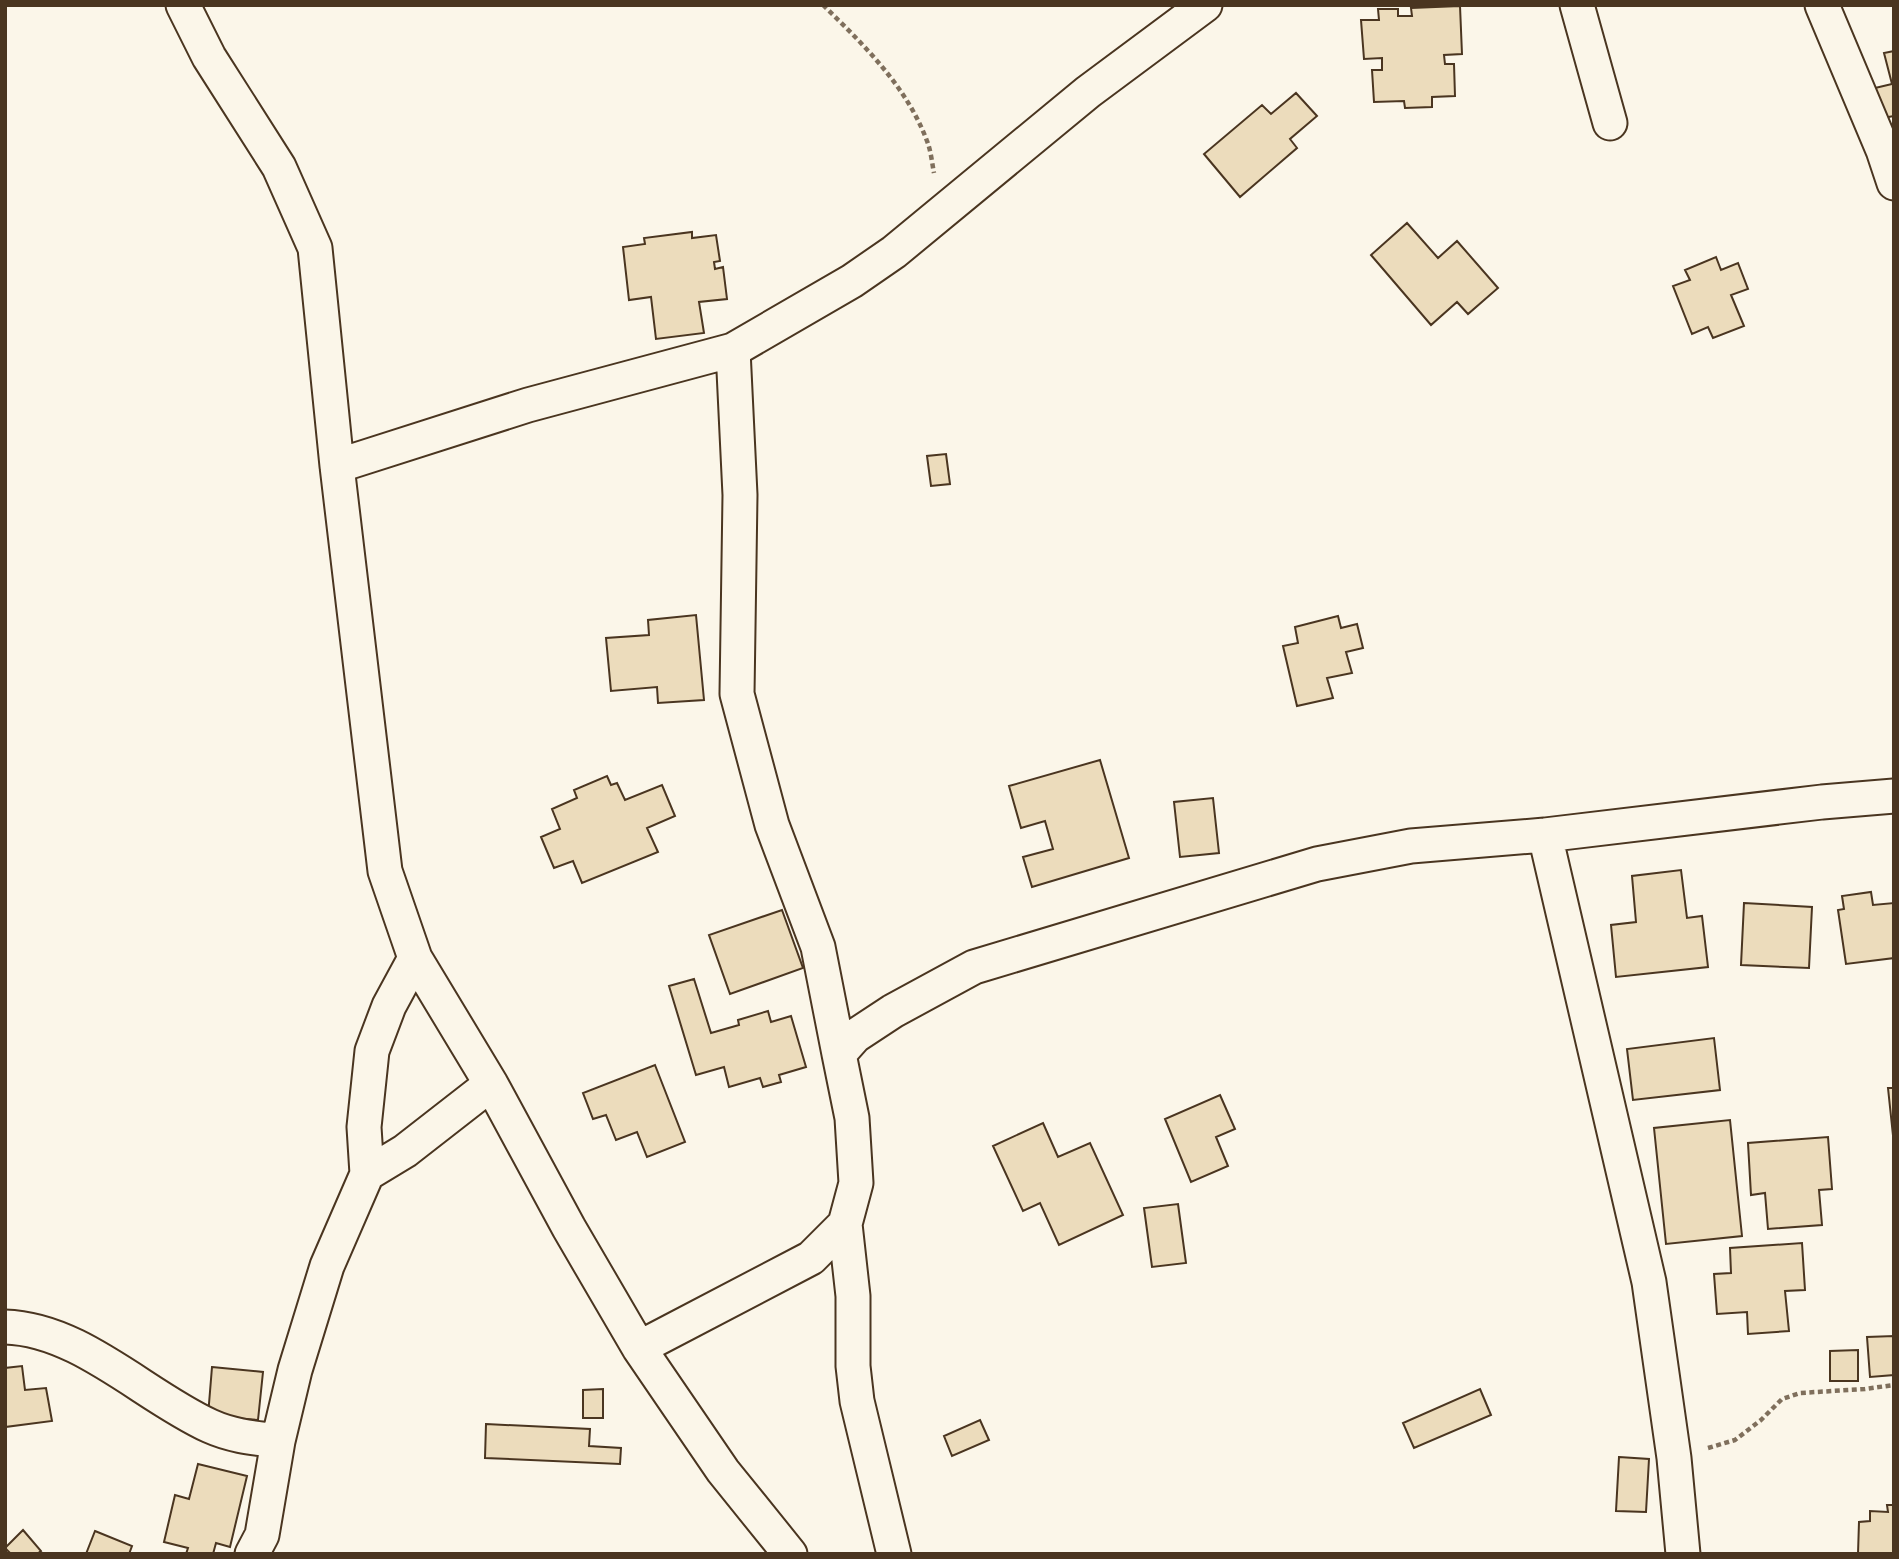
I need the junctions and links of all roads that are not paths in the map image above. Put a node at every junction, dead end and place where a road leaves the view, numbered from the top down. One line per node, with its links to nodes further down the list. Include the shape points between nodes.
1 (183, 5): 8 (street, via 209,57 279,167 316,248)
2 (1205, 5): 7 (street, via 1088,92 943,213 852,281)
3 (1577, 5): 5 (street)
4 (1822, 5): 6 (street)
5 (1610, 123)
6 (1894, 183)
7 (733, 350): 8 (street, via 528,405); 12 (street, via 740,495 737,694 772,825 818,947)
8 (337, 466): 11 (street, via 385,871)
9 (1894, 796): 10 (street)
10 (1545, 835): 12 (street, via 1411,846 1317,864 974,967 893,1011 855,1036); 22 (street, via 1649,1282)
11 (415, 958): 13 (street); 14 (street, via 372,1051 365,1127)
12 (839, 1054): 15 (street, via 852,1118 856,1183)
13 (491, 1084): 14 (street, via 405,1151); 17 (street)
14 (367, 1174): 18 (street, via 327,1266)
15 (845, 1224): 17 (street, via 811,1258); 21 (street, via 857,1401)
16 (5, 1327): 18 (street, via 68,1342 211,1426 242,1437)
17 (639, 1348): 20 (street, via 723,1471)
18 (278, 1441): 19 (street, via 262,1535)
19 (252, 1554)
20 (790, 1554)
21 (894, 1554)
22 (1683, 1554)

